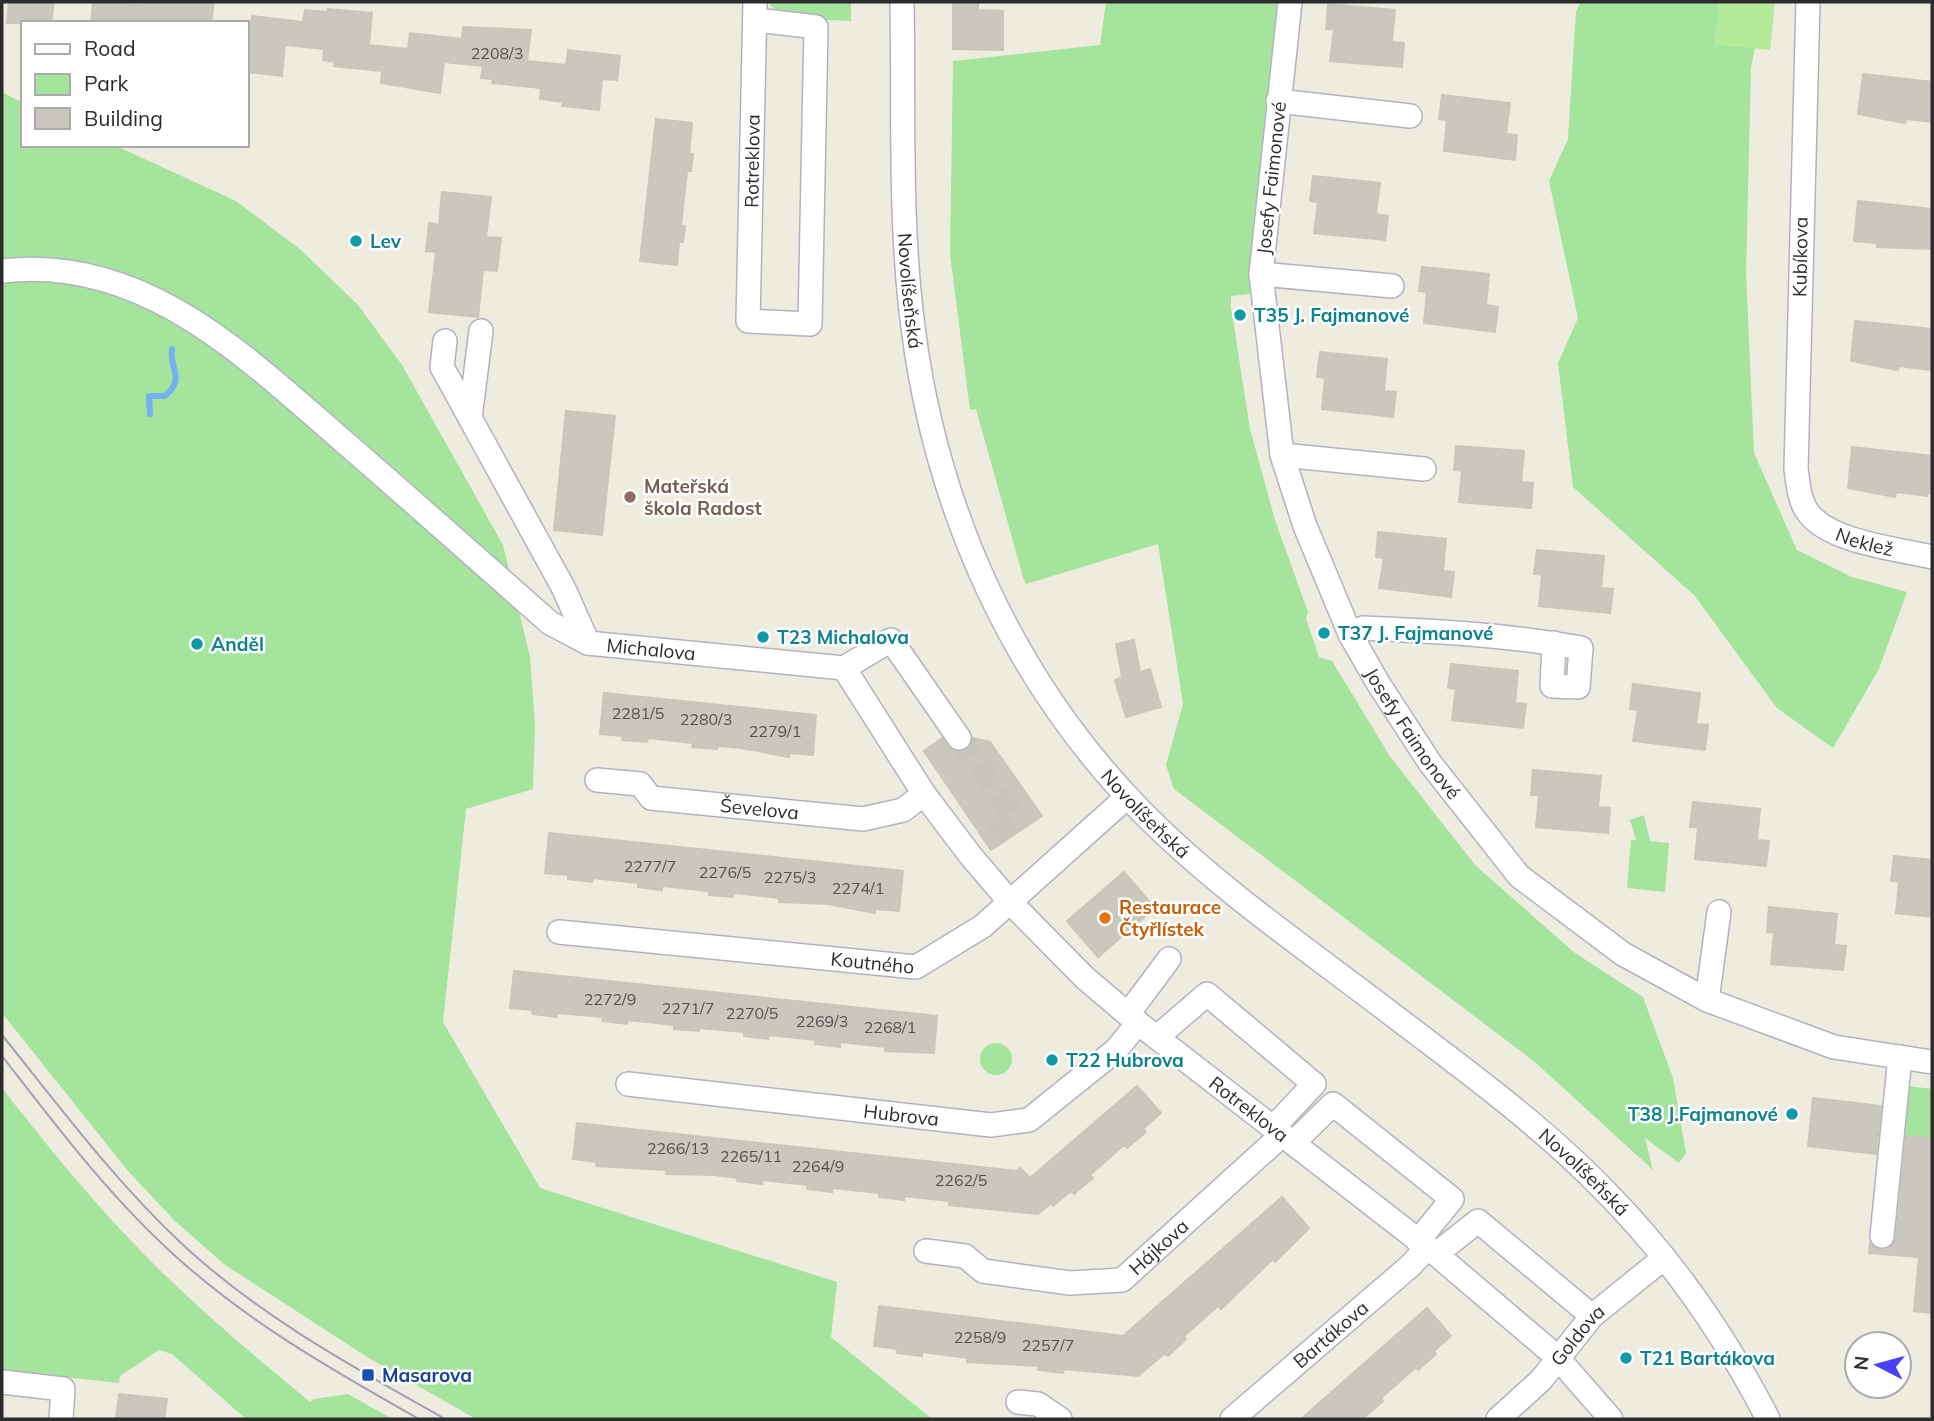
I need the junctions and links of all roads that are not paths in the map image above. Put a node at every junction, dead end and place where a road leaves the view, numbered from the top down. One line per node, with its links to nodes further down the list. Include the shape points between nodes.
1 (902, 2): 24 (street, Novolíšeňská, via 909,289 919,367 939,457 969,547 1014,643 1064,720)
2 (1290, 2): 5 (street, Josefy Faimonové)
3 (1808, 2): 15 (street, Kubíkova, via 1796,469)
4 (756, 11): 4 (street, Rotreklova, via 748,321 810,324 816,27)
5 (1278, 101): 6 (street); 8 (street, Josefy Faimonové)
6 (1410, 116)
7 (2, 271): 18 (street, via 56,270 112,281 198,322 261,371 550,623)
8 (1261, 274): 9 (street); 13 (street, Josefy Faimonové)
9 (1392, 286)
10 (481, 331): 12 (street)
11 (445, 341): 12 (street, Michalova, via 442,367)
12 (470, 418): 18 (street, Michalova, via 558,578)
13 (1282, 455): 14 (street); 17 (street, Josefy Faimonové, via 1305,526)
14 (1424, 469)
15 (1806, 511): 16 (street, Neklež, via 1819,525 1840,535)
16 (1932, 557)
17 (1350, 634): 19 (street, via 1363,628 1468,632); 29 (street, Josefy Faimonové, via 1430,763 1519,876 1623,954)
18 (588, 643): 20 (street, Michalova)
19 (1554, 643)
20 (844, 668): 21 (street, via 891,640); 23 (street, Rotreklova)
21 (959, 738)
22 (597, 780): 23 (street, Ševelova, via 640,784 651,798 863,819 903,810)
23 (924, 794): 25 (street, Rotreklova, via 978,849)
24 (1128, 797): 25 (street, Koutného); 39 (street, Novolíšeňská, via 1222,884 1474,1076 1558,1146 1623,1209)
25 (1010, 902): 27 (street, Koutného, via 983,926 916,967); 30 (street, Rotreklova, via 1085,978)
26 (1719, 912): 29 (street)
27 (559, 932)
28 (1169, 959): 30 (street, Hubrova)
29 (1707, 1000): 32 (street, Josefy Faimonové, via 1834,1047)
30 (1133, 1018): 31 (street, Rotreklova); 34 (street, Hubrova, via 1116,1050 1029,1120 991,1125)
31 (1157, 1037): 35 (street, Rotreklova); 35 (street, via 1207,994 1314,1084)
32 (1900, 1057): 33 (street, Josefy Faimonové); 36 (street)
33 (1932, 1062)
34 (628, 1084)
35 (1283, 1135): 37 (street, Rotreklova); 37 (street, via 1333,1104 1452,1199); 38 (street, Hájkova, via 1122,1280 1070,1283 1008,1274 983,1270 965,1256)
36 (1882, 1236)
37 (1427, 1247): 40 (street, via 1478,1221); 41 (street, Rotreklova); 47 (street, Bartákova)
38 (926, 1251)
39 (1664, 1258): 40 (street, Goldova); 49 (street, Novolíšeňská, via 1736,1361)
40 (1592, 1316): 41 (street, Goldova)
41 (1557, 1357): 44 (street, Rotreklova); 48 (street, Goldova, via 1541,1380)
42 (2, 1382): 45 (street, via 64,1389)
43 (1018, 1402): 46 (street, via 1038,1404)
44 (1606, 1418)
45 (61, 1419)
46 (1060, 1419)
47 (1231, 1419)
48 (1498, 1419)
49 (1768, 1419)

